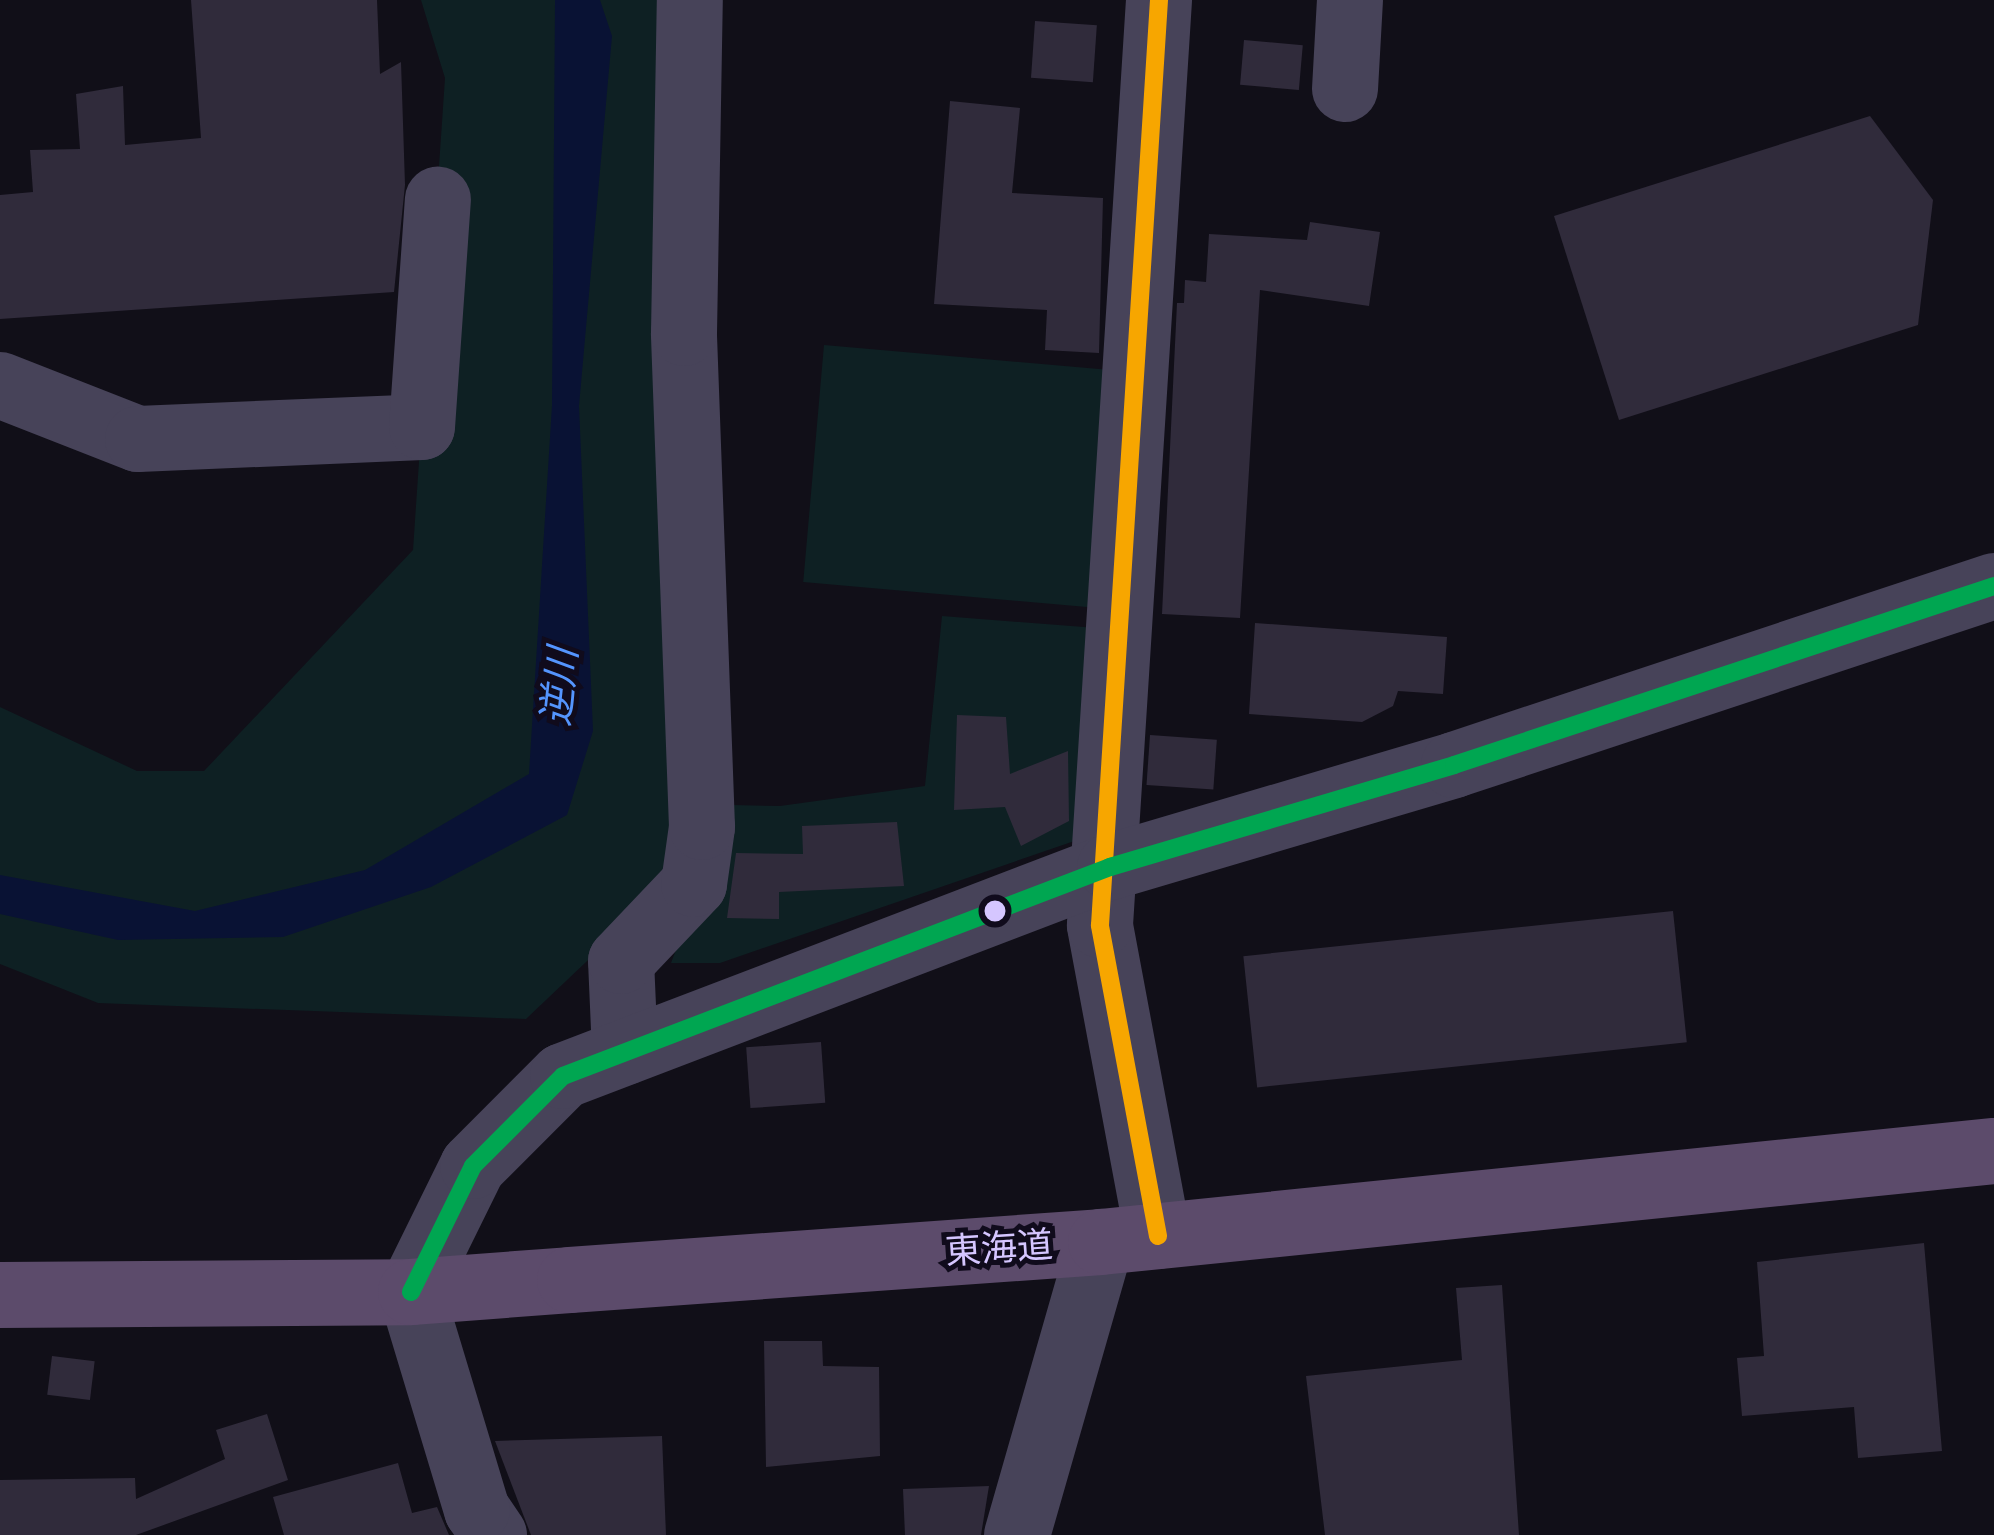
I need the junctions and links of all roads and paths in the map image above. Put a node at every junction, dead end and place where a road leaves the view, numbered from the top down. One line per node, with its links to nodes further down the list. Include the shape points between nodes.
1 (689, 0): 9 (street, via 684,333 702,827 694,884 621,961)
2 (1159, 0): 8 (street)
3 (1350, 0): 4 (street)
4 (1345, 89)
5 (438, 200): 6 (street, via 422,427 138,439)
6 (0, 385)
7 (1994, 586): 8 (street, via 1454,765)
8 (1110, 867): 9 (street); 11 (street, via 1100,925)
9 (626, 1052): 12 (street, via 563,1076 473,1166)
10 (1994, 1151): 11 (main road, 東海道)
11 (1130, 1239): 12 (main road, 東海道); 15 (street)
12 (410, 1292): 13 (main road, 東海道); 14 (street, via 477,1510)
13 (0, 1295)
14 (494, 1535)
15 (1017, 1535)

